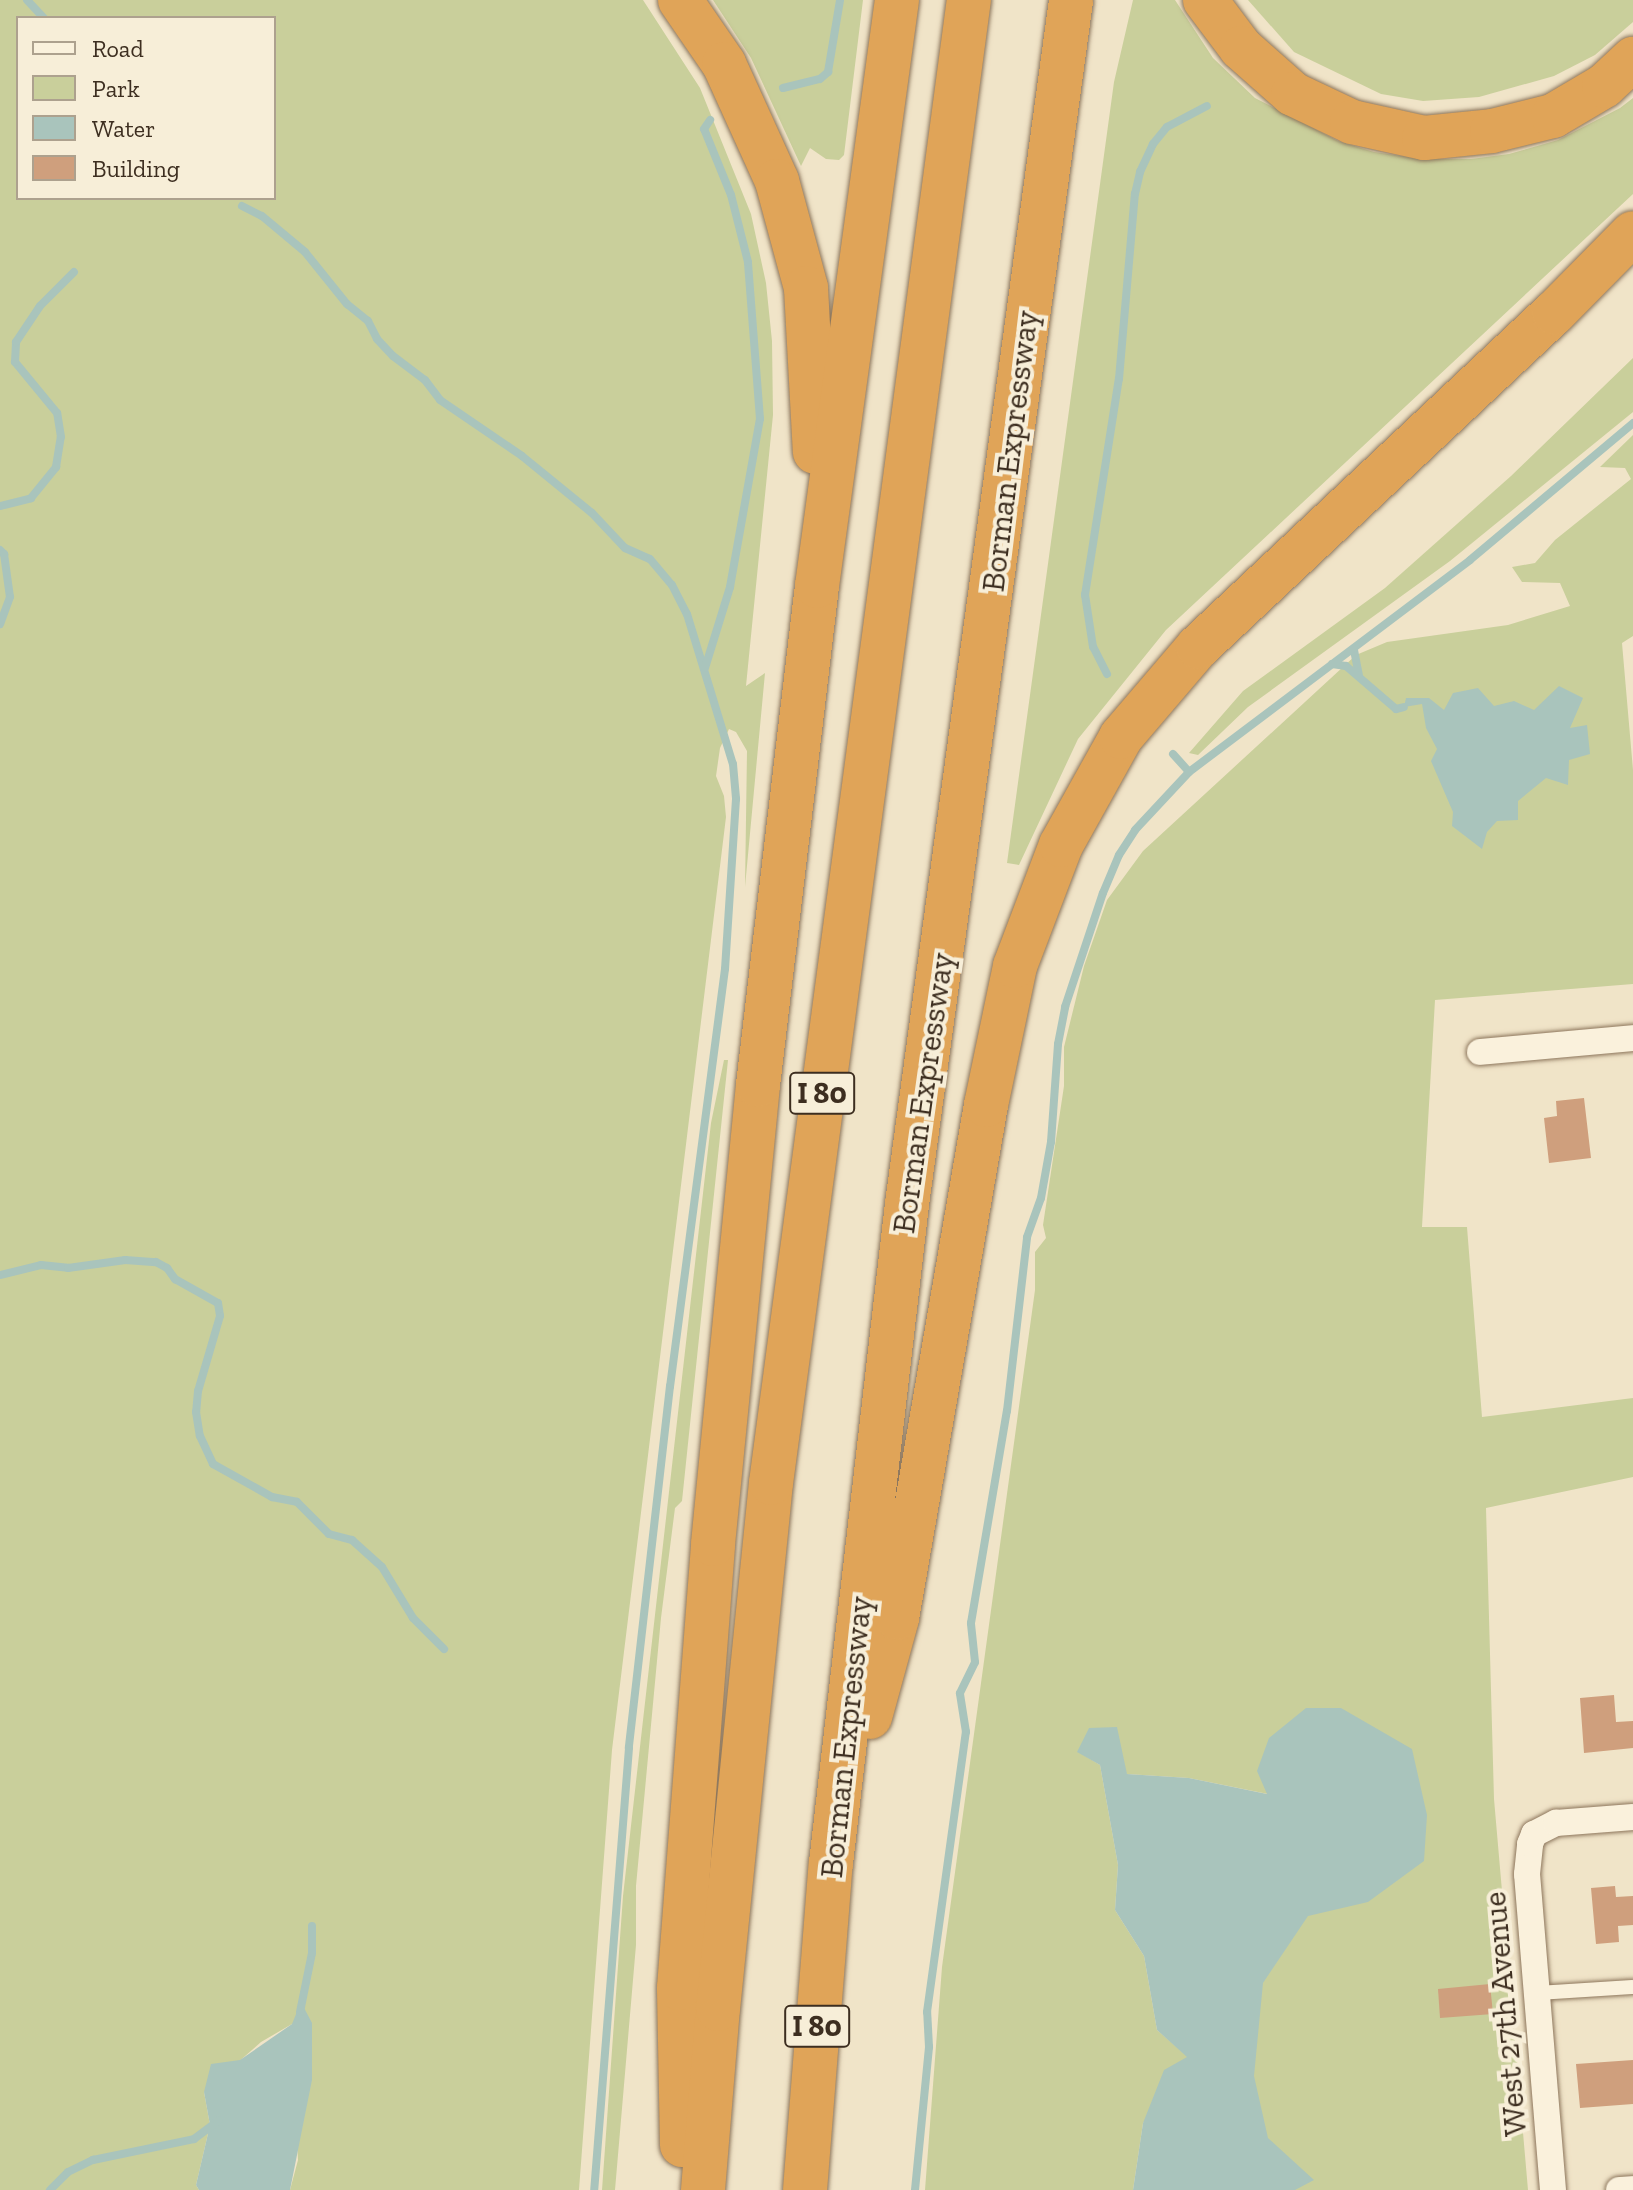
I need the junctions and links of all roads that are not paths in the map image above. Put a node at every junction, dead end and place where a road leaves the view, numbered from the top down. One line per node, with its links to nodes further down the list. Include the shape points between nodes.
1 (680, 0): 8 (highway, via 724,64 777,181 806,288)
2 (897, 0): 8 (highway)
3 (969, 0): 17 (highway, I 80, via 771,1483)
4 (1071, 0): 12 (highway, Borman Expressway / I 80, via 907,1204)
5 (1205, 0): 6 (highway, via 1241,48 1293,94 1352,122 1424,138 1492,131 1553,116 1604,86)
6 (1633, 59)
7 (1633, 233): 12 (highway, via 1198,647 1121,737 1061,845 1015,966 897,1618)
8 (817, 586): 16 (highway, via 758,1085 713,1544 679,1988)
9 (1633, 1038): 10 (street)
10 (1480, 1052)
11 (1633, 1817): 14 (street, West 27th Avenue, via 1556,1823 1534,1834 1527,1874)
12 (831, 1863): 18 (highway, Borman Expressway / I 80)
13 (1633, 1987): 14 (lane)
14 (1537, 1993): 19 (street, West 27th Avenue)
15 (1633, 2189): 20 (street)
16 (682, 2190)
17 (703, 2190)
18 (805, 2190)
19 (1553, 2190)
20 (1619, 2190)

